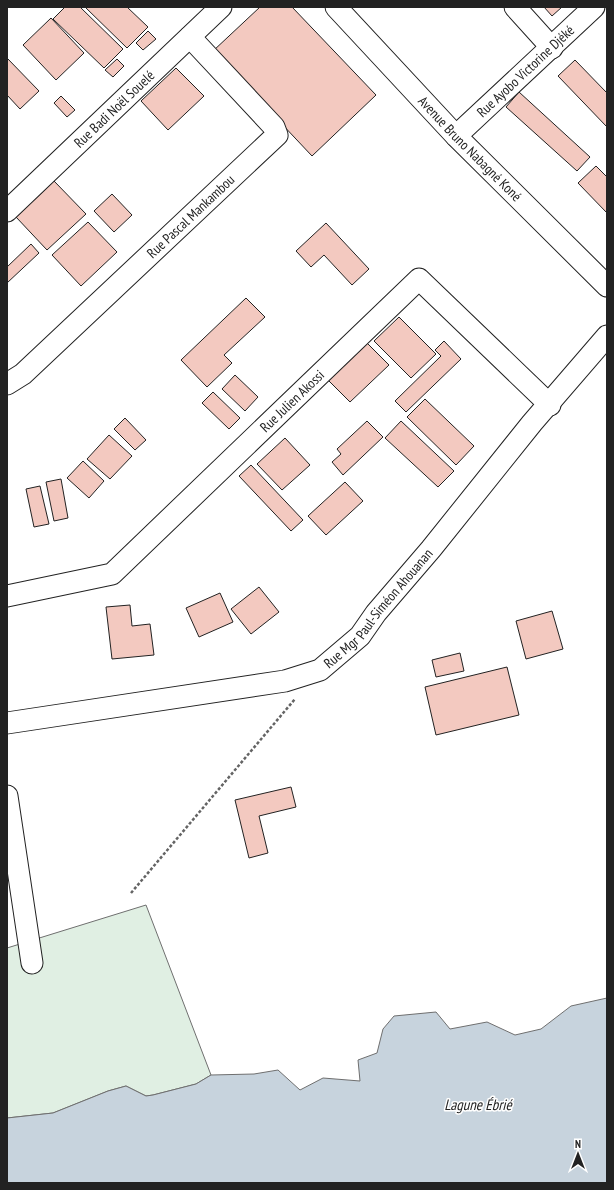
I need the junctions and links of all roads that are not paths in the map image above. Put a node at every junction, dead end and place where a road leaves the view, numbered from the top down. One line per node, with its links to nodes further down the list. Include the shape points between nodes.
1 (221, 7): 5 (street, Rue Badi Noël Souelé)
2 (336, 7): 7 (street, Avenue Bruno Nabagné Koné)
3 (515, 7): 6 (street)
4 (594, 7): 6 (street, Rue Ayobo Victorine Djéké)
5 (190, 37): 8 (street, Rue Badi Noël Souelé); 11 (street, Rue Pascal Mankambou, via 274,127 277,135 23,374)
6 (552, 48): 7 (street, Rue Ayobo Victorine Djéké)
7 (456, 136): 9 (street, Avenue Bruno Nabagné Koné)
8 (7, 211)
9 (607, 286)
10 (607, 336): 12 (street, Rue Mgr Paul-Siméon Ahouanan)
11 (7, 384)
12 (550, 405): 13 (street, Rue Julien Akossi, via 420,279 112,574); 14 (street, Rue Mgr Paul-Siméon Ahouanan, via 376,613 360,636 320,670 285,681)
13 (7, 596)
14 (7, 723)
15 (7, 796): 16 (street)
16 (32, 963)

